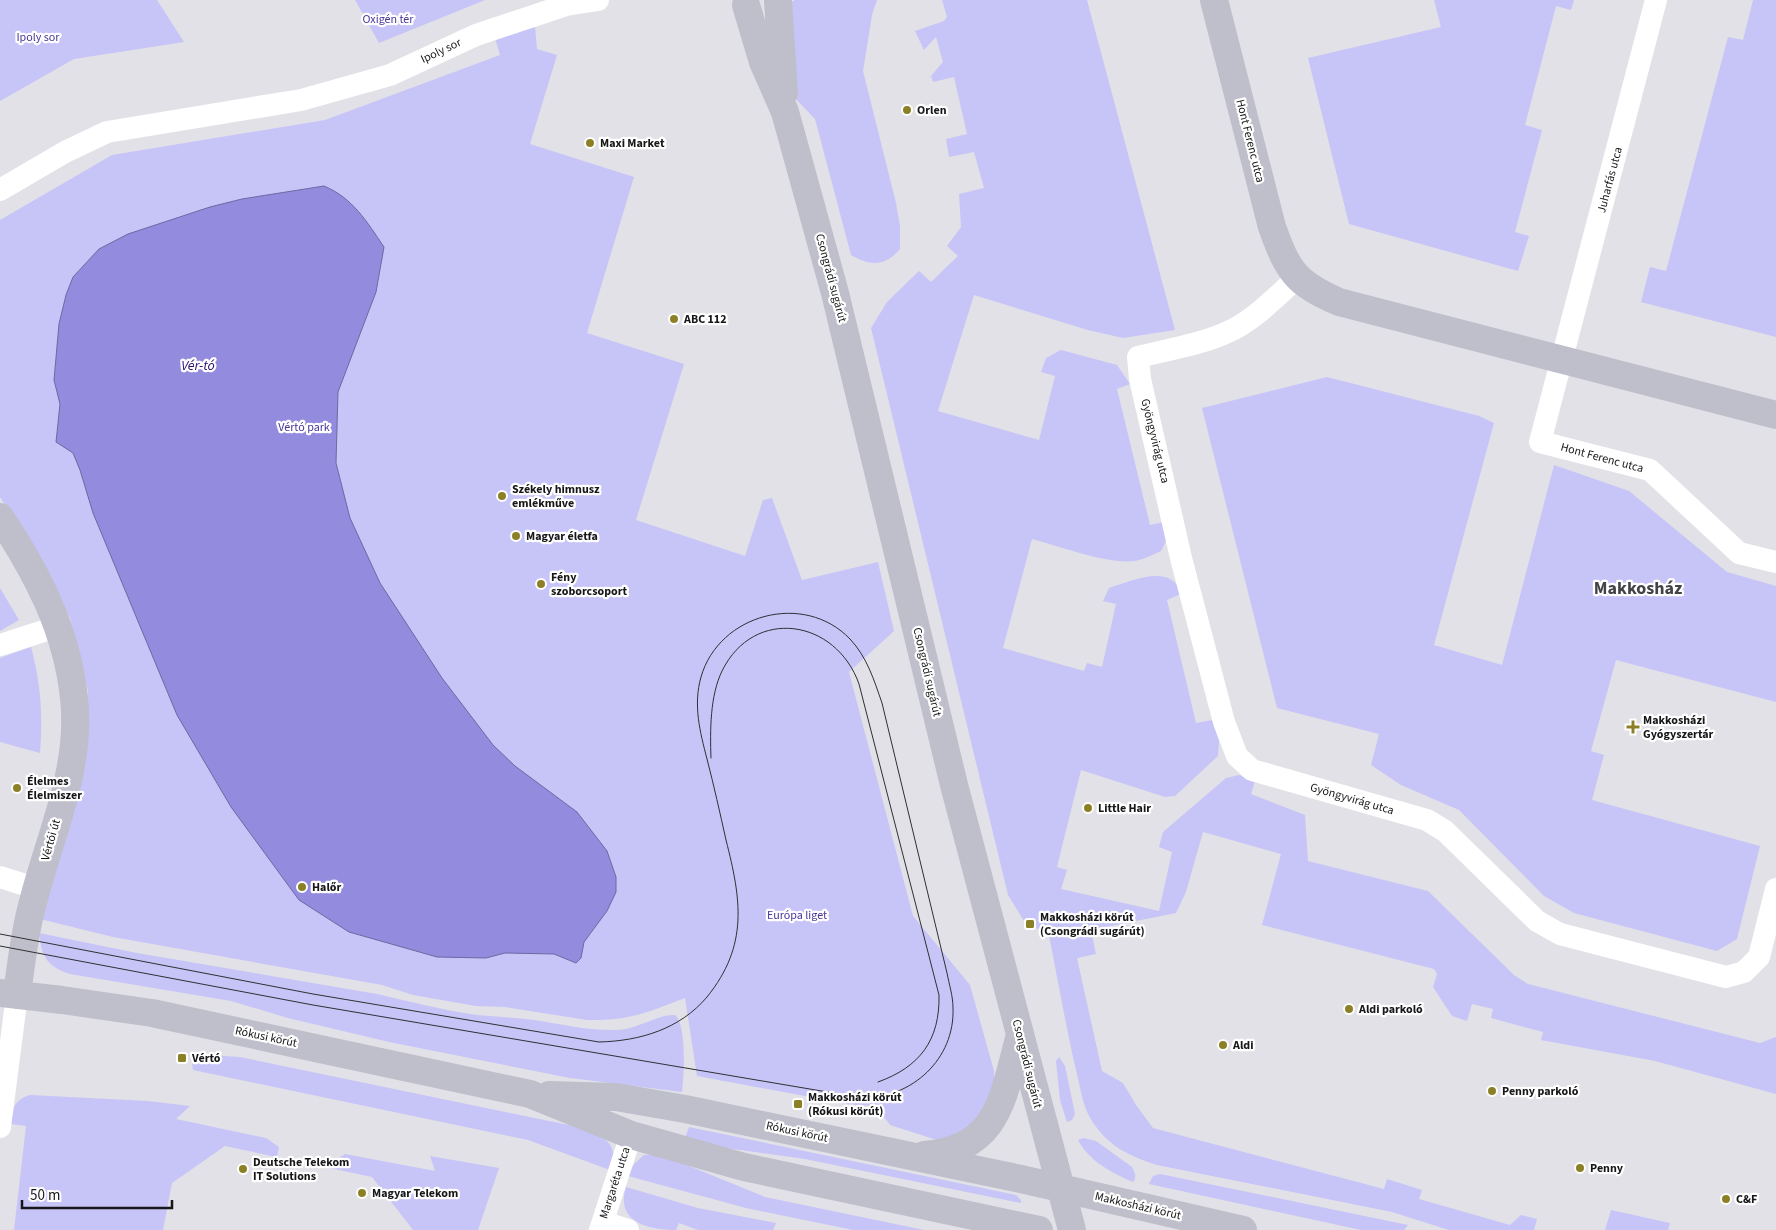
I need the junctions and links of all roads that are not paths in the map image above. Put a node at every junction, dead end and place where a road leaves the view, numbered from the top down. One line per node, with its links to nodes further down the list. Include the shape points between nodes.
1 (598, 0): 5 (street, Ipoly sor)
2 (777, 0): 6 (main road, Csongrádi sugárút, via 763,6); 7 (main road, Csongrádi sugárút)
3 (1214, 0): 9 (main road, Hont Ferenc utca, via 1272,228 1284,260)
4 (1656, 0): 10 (street, Juharfás utca)
5 (565, 2): 8 (street, Ipoly sor, via 476,35 375,80 302,100 107,132)
6 (742, 2): 7 (main road, Csongrádi sugárút)
7 (785, 112): 20 (main road, Csongrádi sugárút, via 835,293 954,785)
8 (0, 190)
9 (1297, 278): 10 (main road, Hont Ferenc utca, via 1315,292 1340,302); 18 (street, Gyöngyvirág utca, via 1259,312 1235,328 1208,340 1138,357 1140,379 1181,558 1236,756 1252,770 1427,820 1445,831 1537,921 1560,934 1726,977 1744,972 1759,957)
10 (1563, 360): 11 (main road, Hont Ferenc utca); 13 (street, Hont Ferenc utca, via 1540,442 1650,470 1739,553)
11 (1776, 415)
12 (0, 517): 14 (main road, Vértói út, via 20,547)
13 (1776, 562)
14 (59, 626): 15 (street); 17 (main road, Vértói út, via 75,699 74,740 67,783)
15 (0, 645)
16 (0, 877): 17 (street)
17 (38, 889): 19 (main road, Vértói út)
18 (1776, 889)
19 (8, 994): 21 (street); 22 (main road, Rókusi körút, via 152,1013)
20 (1020, 1035): 27 (main road, via 1000,1104 988,1128 967,1145 954,1150); 28 (main road, Csongrádi sugárút)
21 (3, 1083): 25 (street)
22 (530, 1094): 23 (main road, Rókusi körút); 26 (main road, Rókusi körút)
23 (616, 1097): 24 (main road, Rókusi körút); 26 (main road, via 626,1107)
24 (674, 1107): 26 (main road, via 656,1110 641,1120); 27 (main road, Rókusi körút)
25 (0, 1127)
26 (631, 1135): 29 (main road, Rókusi körút, via 788,1178); 30 (street, Margaréta utca)
27 (908, 1156): 28 (main road, Rókusi körút)
28 (1061, 1188): 34 (main road, Csongrádi sugárút); 35 (main road, Makkosházi körút)
29 (913, 1204): 32 (main road); 33 (main road, Rókusi körút)
30 (601, 1226): 31 (street)
31 (628, 1230)
32 (972, 1230)
33 (1039, 1230)
34 (1072, 1230)
35 (1243, 1230)

